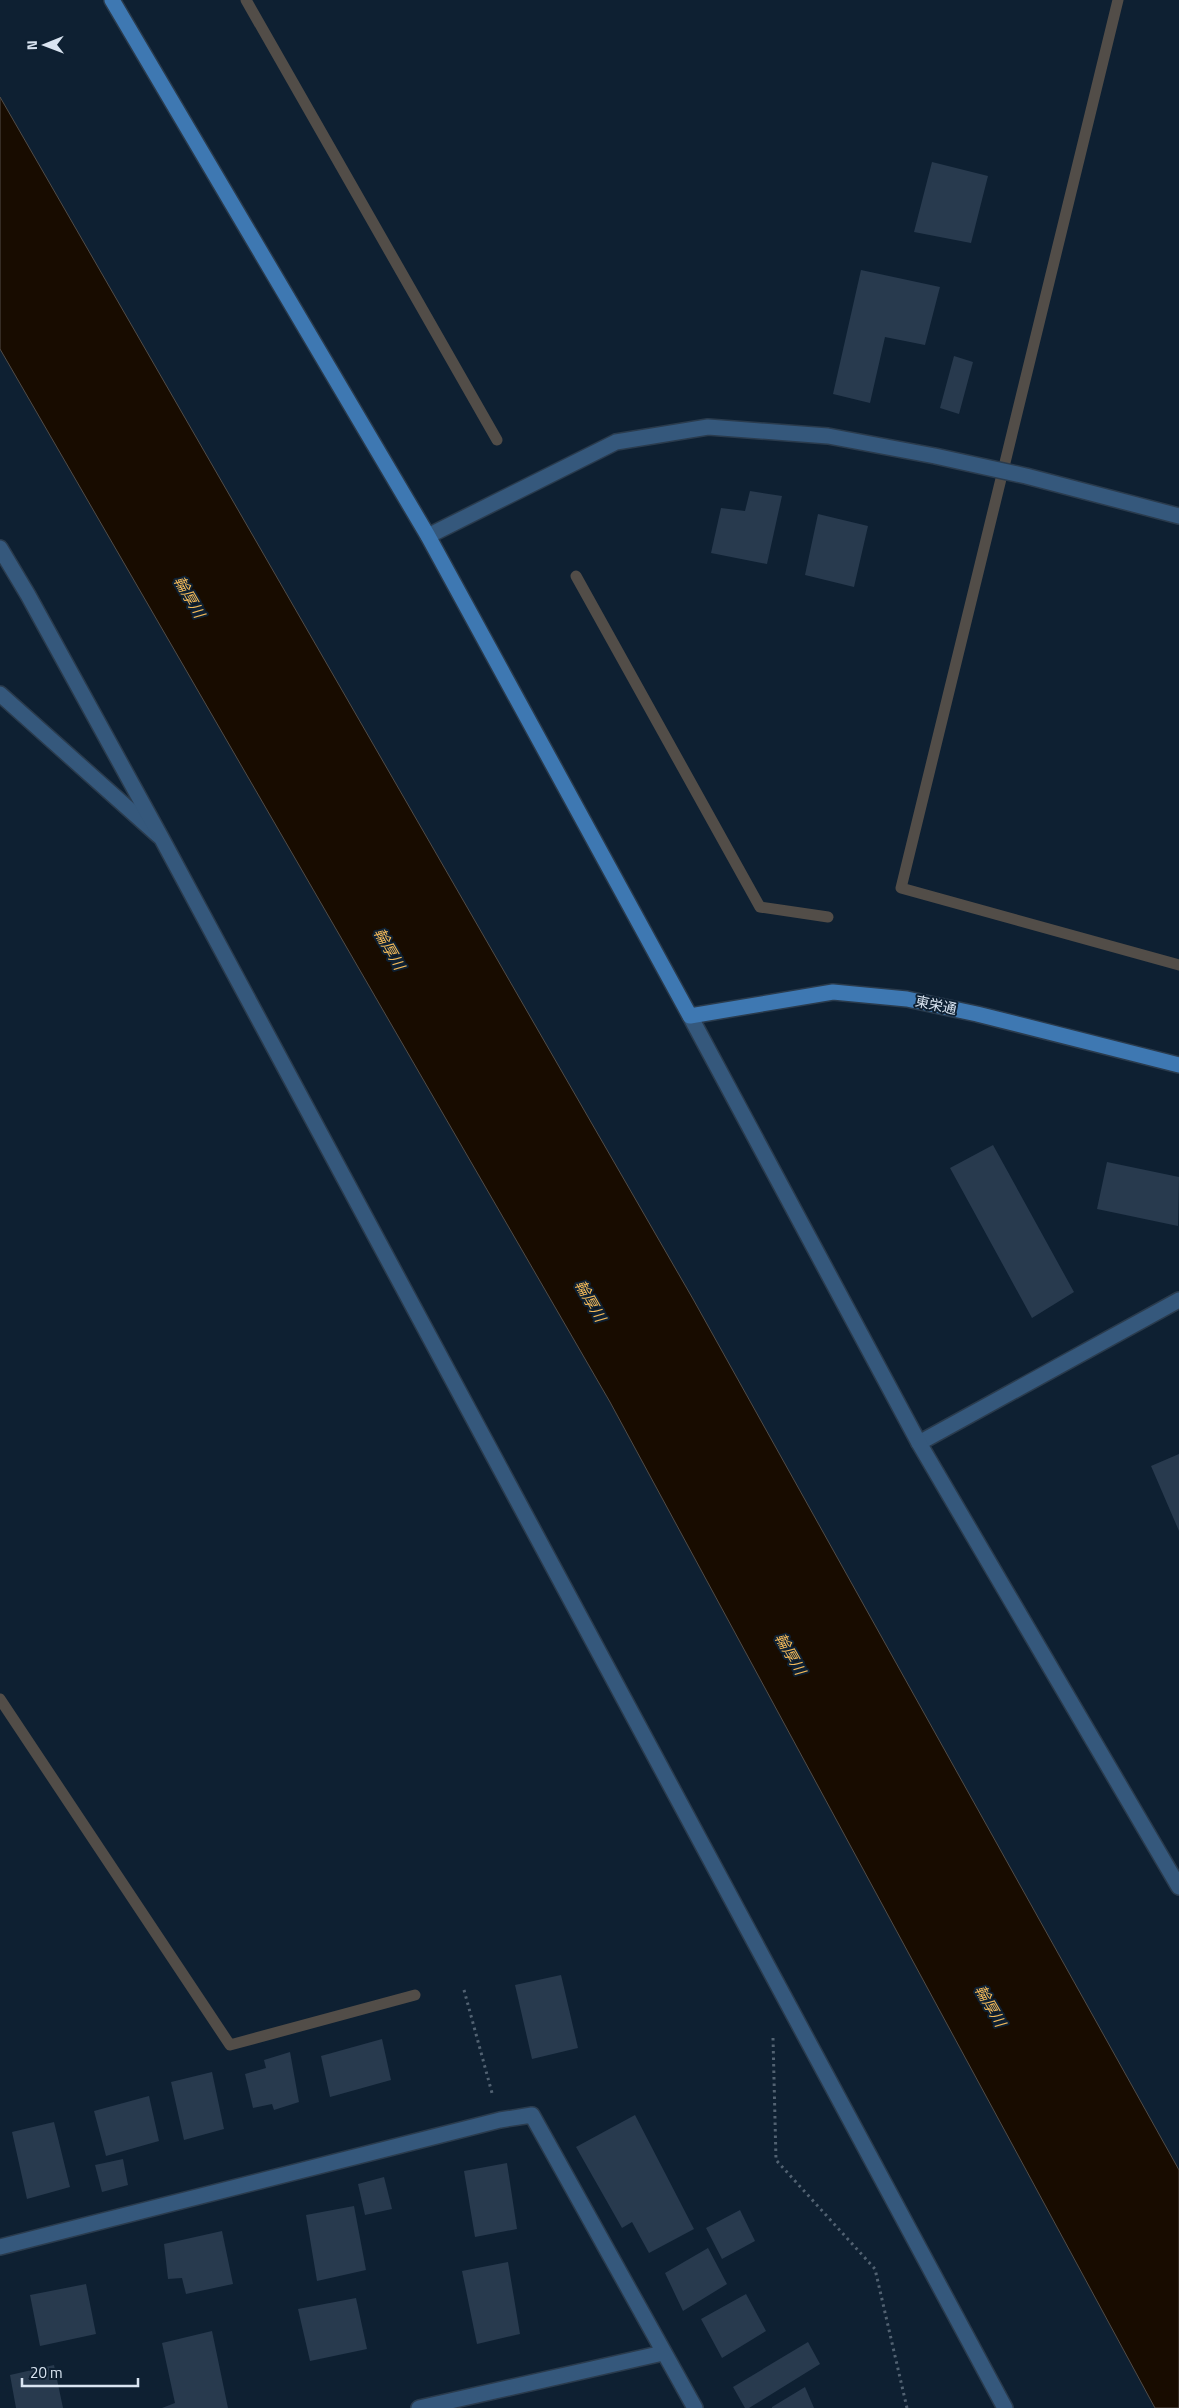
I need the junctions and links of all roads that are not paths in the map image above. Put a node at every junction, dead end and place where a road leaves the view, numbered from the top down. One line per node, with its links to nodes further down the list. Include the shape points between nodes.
1 (112, 0): 3 (street)
2 (1179, 516): 3 (street, via 964,461 828,436 708,427 616,442)
3 (428, 536): 7 (street)
4 (0, 548): 6 (street)
5 (0, 694): 6 (street)
6 (162, 839): 16 (street)
7 (690, 1016): 8 (street, 東栄通, via 833,992 889,997 977,1014); 10 (street)
8 (1179, 1064)
9 (1179, 1300): 10 (street)
10 (920, 1443): 11 (street)
11 (1179, 1887)
12 (0, 2247): 13 (street, via 500,2120 532,2115)
13 (663, 2353): 14 (street); 15 (street)
14 (419, 2408)
15 (695, 2408)
16 (1005, 2408)

